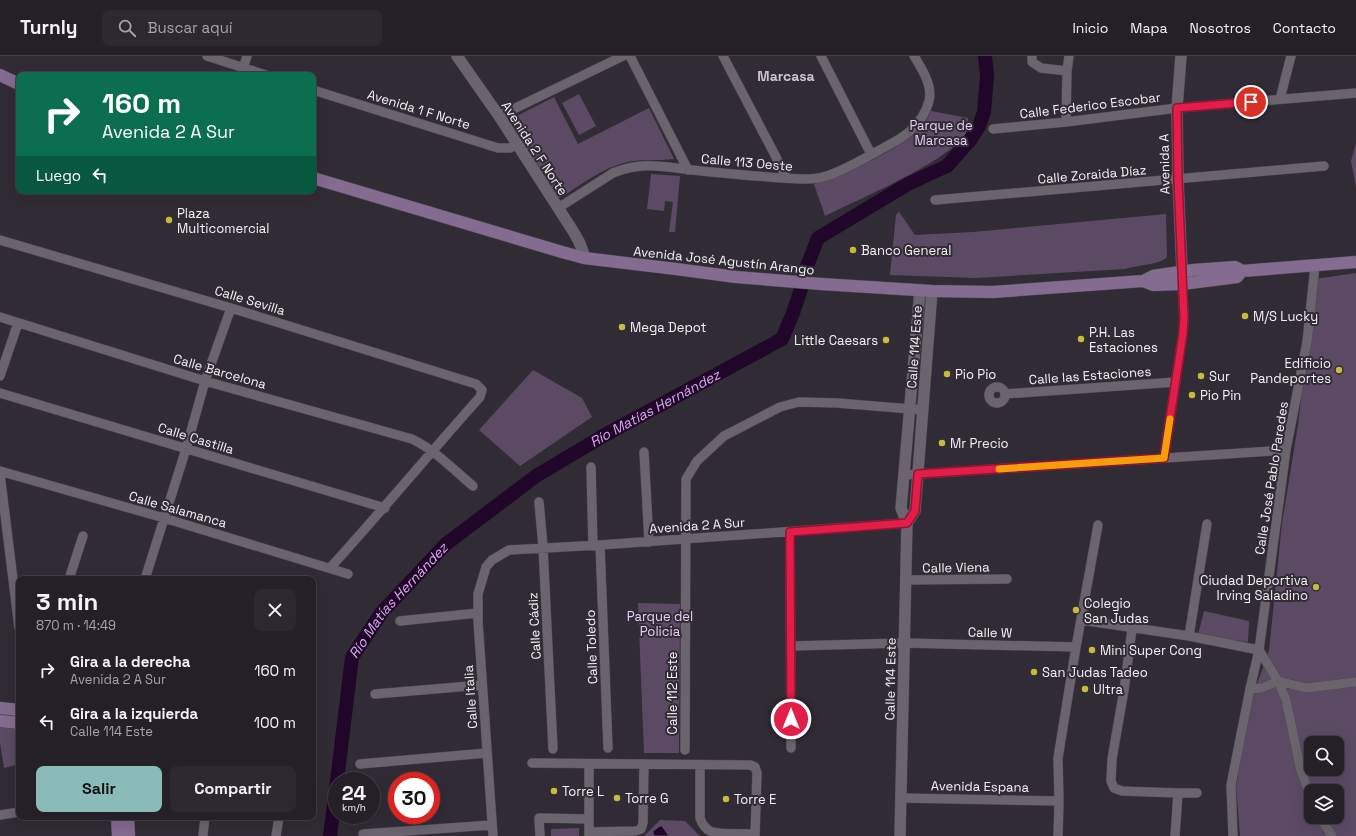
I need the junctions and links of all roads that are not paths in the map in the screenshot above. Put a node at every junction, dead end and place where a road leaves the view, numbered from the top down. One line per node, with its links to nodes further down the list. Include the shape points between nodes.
1 (208, 56): 14 (street)
2 (247, 56): 14 (street)
3 (457, 56): 21 (street, Avenida 2 F Norte)
4 (623, 56): 21 (street)
5 (630, 56): 27 (street)
6 (723, 56): 28 (street)
7 (821, 56): 25 (street)
8 (914, 56): 25 (street, Calle 113 Oeste, via 929,86 930,100 925,113 908,133)
9 (1032, 56): 13 (street, via 1032,62 1041,68)
10 (1069, 56): 13 (street)
11 (1181, 56): 20 (street, Avenida A)
12 (1291, 56): 19 (street)
13 (1067, 71): 22 (street)
14 (242, 72)
15 (0, 75): 16 (main road)
16 (16, 83)
17 (316, 91): 24 (street, Avenida 1 F Norte, via 498,148)
18 (1356, 93): 19 (street, Calle Federico Escobar)
19 (1280, 99): 20 (street, Calle Federico Escobar)
20 (1177, 108): 22 (street, Calle Federico Escobar); 30 (street, Avenida A)
21 (499, 116): 24 (street, Avenida 2 F Norte)
22 (1066, 122): 23 (street, Calle Federico Escobar)
23 (994, 129)
24 (516, 145): 32 (street, Avenida 2 F Norte)
25 (871, 154): 28 (street, Calle 113 Oeste, via 822,178)
26 (1324, 166): 30 (street, Calle Zoraida Díaz)
27 (688, 170): 28 (street, Calle 113 Oeste); 32 (street, Calle 113 Oeste, via 661,166 640,166 621,170 600,180)
28 (787, 178)
29 (316, 179): 34 (main road, Avenida José Agustín Arango)
30 (1178, 180): 31 (street, Calle Zoraida Díaz); 37 (street, Avenida A)
31 (935, 200)
32 (558, 208): 34 (street, Avenida 2 F Norte, via 580,242)
33 (0, 240): 42 (street, Calle Sevilla)
34 (584, 258): 41 (main road, Avenida José Agustín Arango, via 736,276)
35 (1356, 262): 36 (main road, Avenida José Agustín Arango)
36 (1315, 266): 38 (main road, Avenida José Agustín Arango); 53 (street, Calle José Pablo Paredes, via 1307,342)
37 (1182, 271): 38 (main road, Avenida José Agustín Arango, via 1235,267); 39 (main road, Avenida José Agustín Arango, via 1153,276); 40 (street)
38 (1242, 271): 40 (main road, Avenida José Agustín Arango, via 1237,277)
39 (1143, 281): 40 (main road, Avenida José Agustín Arango, via 1153,285); 41 (main road, Avenida José Agustín Arango, via 993,292)
40 (1182, 284): 47 (street, via 1184,318)
41 (926, 291): 50 (street, Calle 114 Este); 51 (street, Calle 114 Este)
42 (231, 308): 46 (street); 54 (street, Calle Sevilla, via 476,384 482,390 480,397)
43 (0, 317): 44 (street, Calle Barcelona)
44 (18, 323): 45 (street); 46 (street, Calle Barcelona)
45 (0, 376)
46 (205, 381): 52 (street); 54 (street, Calle Barcelona, via 412,439)
47 (1176, 382): 49 (street, Calle las Estaciones); 56 (street)
48 (0, 393): 52 (street, Calle Castilla)
49 (1005, 394)
50 (910, 409): 51 (street, Calle 112 Este); 60 (street, Calle 114 Este); 70 (street, Calle 112 Este, via 798,402 780,407 724,436 696,461 686,479)
51 (923, 410): 59 (street, Calle 114 Este)
52 (186, 449): 63 (street, Calle Castilla); 64 (street)
53 (1286, 450): 56 (street); 90 (street, Calle José Pablo Paredes)
54 (432, 451): 61 (street, Calle Barcelona); 63 (street)
55 (644, 452): 71 (street)
56 (1164, 458): 59 (street)
57 (591, 467): 72 (street, Calle Toledo)
58 (0, 472): 64 (street, Calle Salamanca); 81 (street)
59 (918, 474): 60 (street); 65 (street, Calle 114 Este, via 915,511)
60 (904, 475): 65 (street, Calle 114 Este, via 901,508)
61 (473, 486)
62 (539, 502): 73 (street, Calle Cádiz)
63 (385, 508): 75 (street)
64 (164, 518): 75 (street, Calle Salamanca); 78 (street)
65 (907, 523): 68 (street, Avenida 2 A Sur); 80 (street, Calle 114 Este)
66 (1206, 524): 86 (street)
67 (1098, 525): 83 (street)
68 (790, 532): 70 (street, Avenida 2 A Sur); 88 (street)
69 (83, 536): 77 (street)
70 (686, 539): 71 (street, Avenida 2 A Sur); 103 (street, Calle 112 Este)
71 (649, 542): 72 (street, Avenida 2 A Sur)
72 (596, 545): 73 (street, Avenida 2 A Sur); 100 (street, Calle Toledo)
73 (543, 547): 74 (street, Avenida 2 A Sur, via 509,550); 102 (street, Calle Cádiz)
74 (492, 560): 82 (street, Calle Italia, via 486,567 478,594)
75 (330, 568): 76 (street, Calle Salamanca)
76 (348, 574)
77 (70, 576)
78 (146, 576)
79 (1007, 579): 80 (street, Calle Viena)
80 (906, 580): 87 (street, Calle 114 Este)
81 (16, 603)
82 (478, 613): 84 (street); 93 (street, Calle Italia)
83 (1082, 620): 85 (street); 89 (street)
84 (400, 621)
85 (1132, 629): 86 (street); 111 (street, via 1112,759 1111,781 1114,788 1122,791)
86 (1189, 636): 90 (street)
87 (904, 643): 88 (street, Calle W); 89 (street, Calle W); 113 (street, Calle 114 Este)
88 (791, 646): 101 (street)
89 (1076, 647): 114 (street, via 1058,758)
90 (1259, 650): 91 (street); 94 (street, Calle José Pablo Paredes)
91 (1278, 681): 92 (street, via 1306,688); 94 (street, via 1262,688); 110 (street, via 1286,700)
92 (1356, 682)
93 (482, 684): 95 (street); 104 (street, Calle Italia)
94 (1250, 689): 136 (street, Calle José Pablo Paredes, via 1231,785)
95 (375, 694)
96 (0, 708): 97 (main road)
97 (16, 710)
98 (0, 721): 99 (main road)
99 (16, 723)
100 (608, 748)
101 (791, 748)
102 (553, 749)
103 (685, 750)
104 (487, 753): 106 (street); 122 (street, Calle Italia)
105 (532, 763): 107 (street)
106 (360, 764)
107 (589, 764): 108 (street); 117 (street)
108 (644, 765): 109 (street); 125 (street, via 641,828 635,831)
109 (700, 765): 126 (street, via 700,818 704,826 716,833); 126 (street, via 755,767)
110 (1306, 784)
111 (1178, 793): 112 (street); 135 (street)
112 (1197, 793)
113 (901, 798): 114 (street, Avenida Espana); 133 (street, Calle 114 Este)
114 (1059, 801): 134 (street)
115 (16, 812): 116 (street)
116 (0, 815)
117 (589, 819): 125 (street); 132 (street, via 539,818)
118 (117, 820): 127 (main road)
119 (128, 820): 128 (main road)
120 (205, 820): 129 (street)
121 (279, 820): 130 (street)
122 (492, 824): 124 (street); 131 (street, Calle Italia)
123 (1324, 824): 137 (street)
124 (363, 834)
125 (589, 834)
126 (755, 835)
127 (118, 836)
128 (129, 836)
129 (203, 836)
130 (276, 836)
131 (492, 836)
132 (540, 836)
133 (900, 836)
134 (1058, 836)
135 (1175, 836)
136 (1233, 836)
137 (1332, 836)

